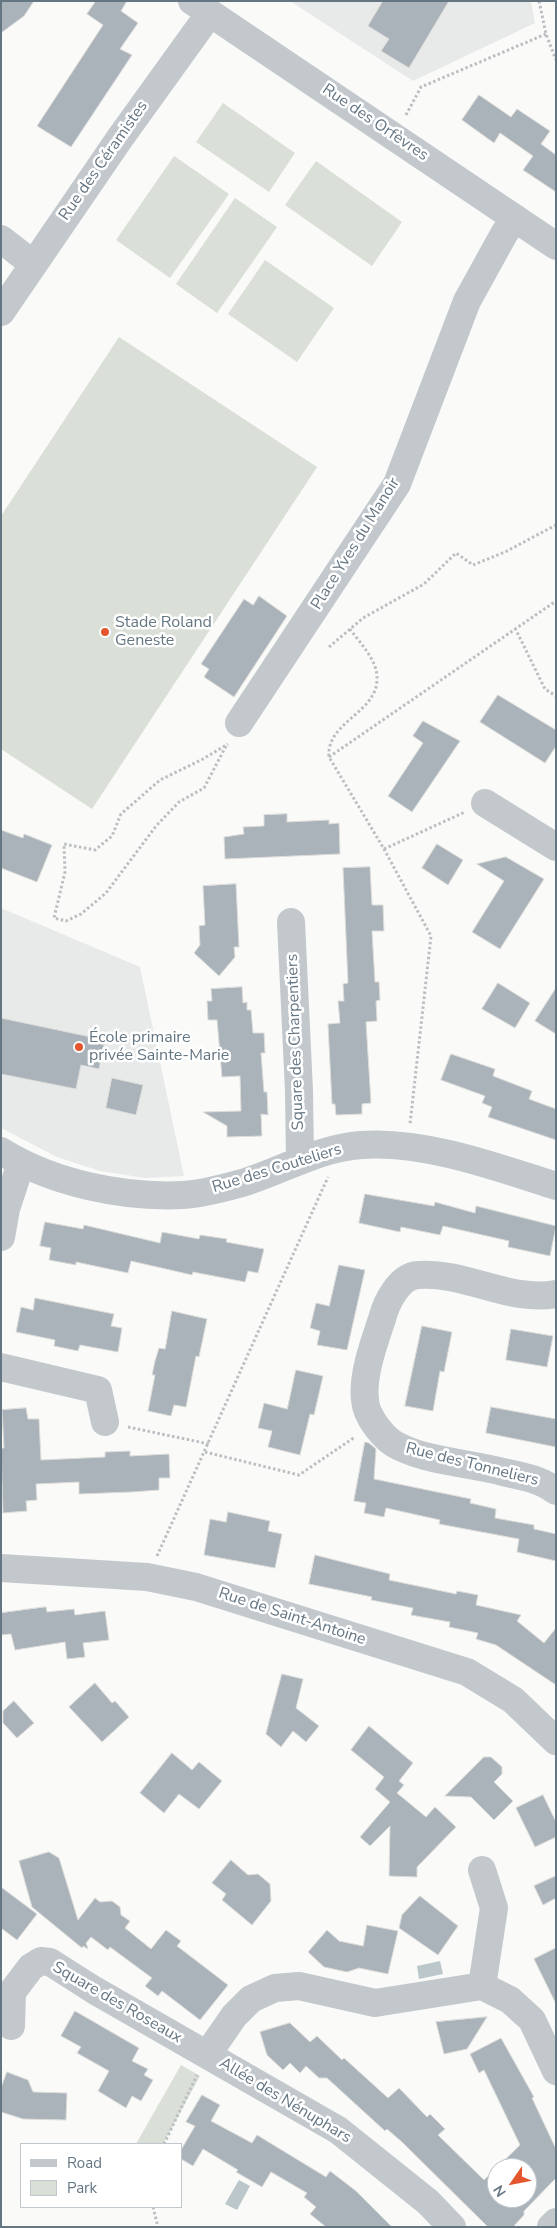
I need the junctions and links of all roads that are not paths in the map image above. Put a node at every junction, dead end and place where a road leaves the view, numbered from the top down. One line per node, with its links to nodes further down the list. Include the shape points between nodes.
1 (201, 7): 2 (street, Rue des Orfèvres); 5 (street, Rue des Céramistes, via 194,33)
2 (515, 218): 4 (street, Rue des Orfèvres); 7 (street, Place Yves du Manoir, via 467,300 397,484)
3 (1, 239): 5 (street)
4 (556, 246)
5 (33, 264): 6 (street, Rue des Céramistes)
6 (1, 312)
7 (233, 735)
8 (485, 803): 9 (street)
9 (556, 847)
10 (291, 922): 12 (street, Square des Charpentiers)
11 (11, 1157): 12 (street, Rue des Couteliers, via 91,1188 134,1194 184,1195 242,1182); 14 (street)
12 (300, 1161): 13 (street, Rue des Couteliers, via 334,1148 362,1145 430,1148)
13 (556, 1186)
14 (1, 1237)
15 (556, 1294): 18 (street, Rue des Tonneliers, via 539,1297 416,1274 396,1288 385,1308 368,1364 364,1401 374,1425 399,1447 544,1482)
16 (1, 1367): 17 (street, via 98,1390)
17 (106, 1422)
18 (556, 1491)
19 (1, 1568): 20 (street, Rue de Saint-Antoine, via 147,1576 196,1587 467,1672 513,1700)
20 (556, 1741)
21 (482, 1870): 22 (street, via 494,1908)
22 (482, 1986): 24 (street, via 375,2003 299,1986 275,1988 251,1999 234,2016); 25 (street, via 510,2000 532,2020)
23 (11, 2026): 24 (street, Square des Roseaux, via 12,1992 31,1967 41,1961 50,1962)
24 (207, 2055): 27 (street, Allée des Nénuphars, via 338,2130 428,2202)
25 (556, 2071)
26 (556, 2222): 28 (street)
27 (452, 2227)
28 (551, 2227)

